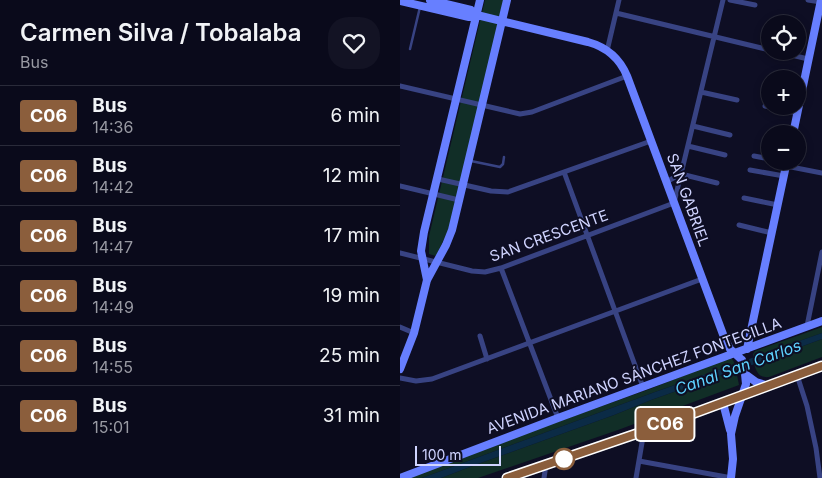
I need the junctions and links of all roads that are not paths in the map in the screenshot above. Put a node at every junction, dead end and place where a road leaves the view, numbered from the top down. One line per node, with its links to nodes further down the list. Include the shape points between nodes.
1 (430, 0): 13 (street, via 471,10)
2 (480, 0): 13 (street)
3 (507, 0): 14 (street)
4 (619, 0): 12 (street)
5 (723, 0): 15 (street)
6 (730, 0): 11 (street)
7 (808, 0): 9 (street)
8 (400, 1): 10 (street)
9 (821, 1): 19 (street)
10 (420, 5): 13 (street, via 469,17); 17 (lane)
11 (755, 5)
12 (616, 13): 15 (street); 18 (street)
13 (477, 15): 14 (street); 24 (street)
14 (502, 21): 18 (street); 26 (street)
15 (714, 36): 16 (street); 23 (street)
16 (761, 48)
17 (410, 49)
18 (607, 50): 21 (street, SAN GABRIEL)
19 (808, 59): 20 (street)
20 (806, 70)
21 (627, 76): 26 (street, via 527,114); 29 (street, SAN GABRIEL)
22 (400, 86): 24 (street)
23 (701, 92): 25 (street); 27 (street)
24 (457, 100): 26 (street); 43 (street)
25 (737, 100)
26 (482, 106): 35 (street)
27 (693, 126): 28 (street); 30 (street)
28 (730, 135)
29 (651, 140): 39 (street); 44 (street, SAN GABRIEL)
30 (688, 146): 31 (street); 41 (street)
31 (725, 156)
32 (754, 156): 34 (street)
33 (504, 157): 35 (lane, via 500,167)
34 (761, 157)
35 (468, 160): 46 (street)
36 (806, 169): 40 (street)
37 (750, 170): 42 (street)
38 (784, 170): 42 (street)
39 (564, 172): 46 (street, via 505,193); 55 (street)
40 (822, 173)
41 (681, 174): 44 (street); 45 (street); 51 (street)
42 (784, 176): 52 (street)
43 (438, 179): 46 (street); 48 (street)
44 (666, 182): 51 (street, SAN GABRIEL)
45 (717, 183)
46 (463, 185): 50 (street)
47 (400, 186): 48 (street)
48 (434, 194): 50 (street); 58 (street, via 424,232)
49 (744, 198): 52 (street)
50 (459, 200): 59 (street, via 452,230)
51 (674, 204): 55 (street, SAN CRESCENTE); 61 (street, SAN GABRIEL)
52 (778, 205): 54 (street)
53 (740, 225): 54 (street)
54 (772, 233): 70 (street)
55 (587, 236): 60 (street, SAN CRESCENTE); 63 (street)
56 (822, 252): 65 (street)
57 (400, 253): 58 (street, SAN CRESCENTE)
58 (422, 259): 59 (street, SAN CRESCENTE); 62 (street)
59 (437, 262): 60 (street, SAN CRESCENTE, via 479,272); 62 (street)
60 (501, 268): 69 (street)
61 (702, 279): 63 (street); 71 (street, SAN GABRIEL, via 727,344)
62 (427, 280): 67 (street)
63 (615, 311): 69 (street); 79 (street)
64 (822, 320): 65 (street, AVENIDA MARIANO SÁNCHEZ FONTECILLA)
65 (807, 326): 70 (street, AVENIDA MARIANO SÁNCHEZ FONTECILLA)
66 (400, 327): 67 (street)
67 (414, 332): 73 (street)
68 (480, 336): 72 (street)
69 (530, 343): 72 (street); 82 (street)
70 (748, 348): 71 (street, AVENIDA MARIANO SÁNCHEZ FONTECILLA); 74 (street)
71 (734, 353): 74 (street, SAN GABRIEL); 79 (street, AVENIDA MARIANO SÁNCHEZ FONTECILLA)
72 (487, 359): 77 (street, via 427,380)
73 (401, 365)
74 (743, 366): 78 (street, SAN GABRIEL, via 756,382); 80 (street, via 746,384)
75 (822, 366): 76 (street)
76 (797, 375): 78 (street); 92 (street, via 807,406)
77 (400, 378)
78 (769, 386): 80 (street)
79 (643, 387): 82 (street, AVENIDA MARIANO SÁNCHEZ FONTECILLA)
80 (743, 395): 81 (street); 84 (street)
81 (723, 403): 83 (street); 84 (street)
82 (558, 418): 87 (street, AVENIDA MARIANO SÁNCHEZ FONTECILLA)
83 (644, 431): 85 (street); 86 (street)
84 (731, 434): 91 (street)
85 (639, 461): 90 (street); 91 (street)
86 (546, 465): 88 (street); 89 (street)
87 (400, 478)
88 (507, 478)
89 (544, 478)
90 (636, 478)
91 (732, 478)
92 (820, 478)

